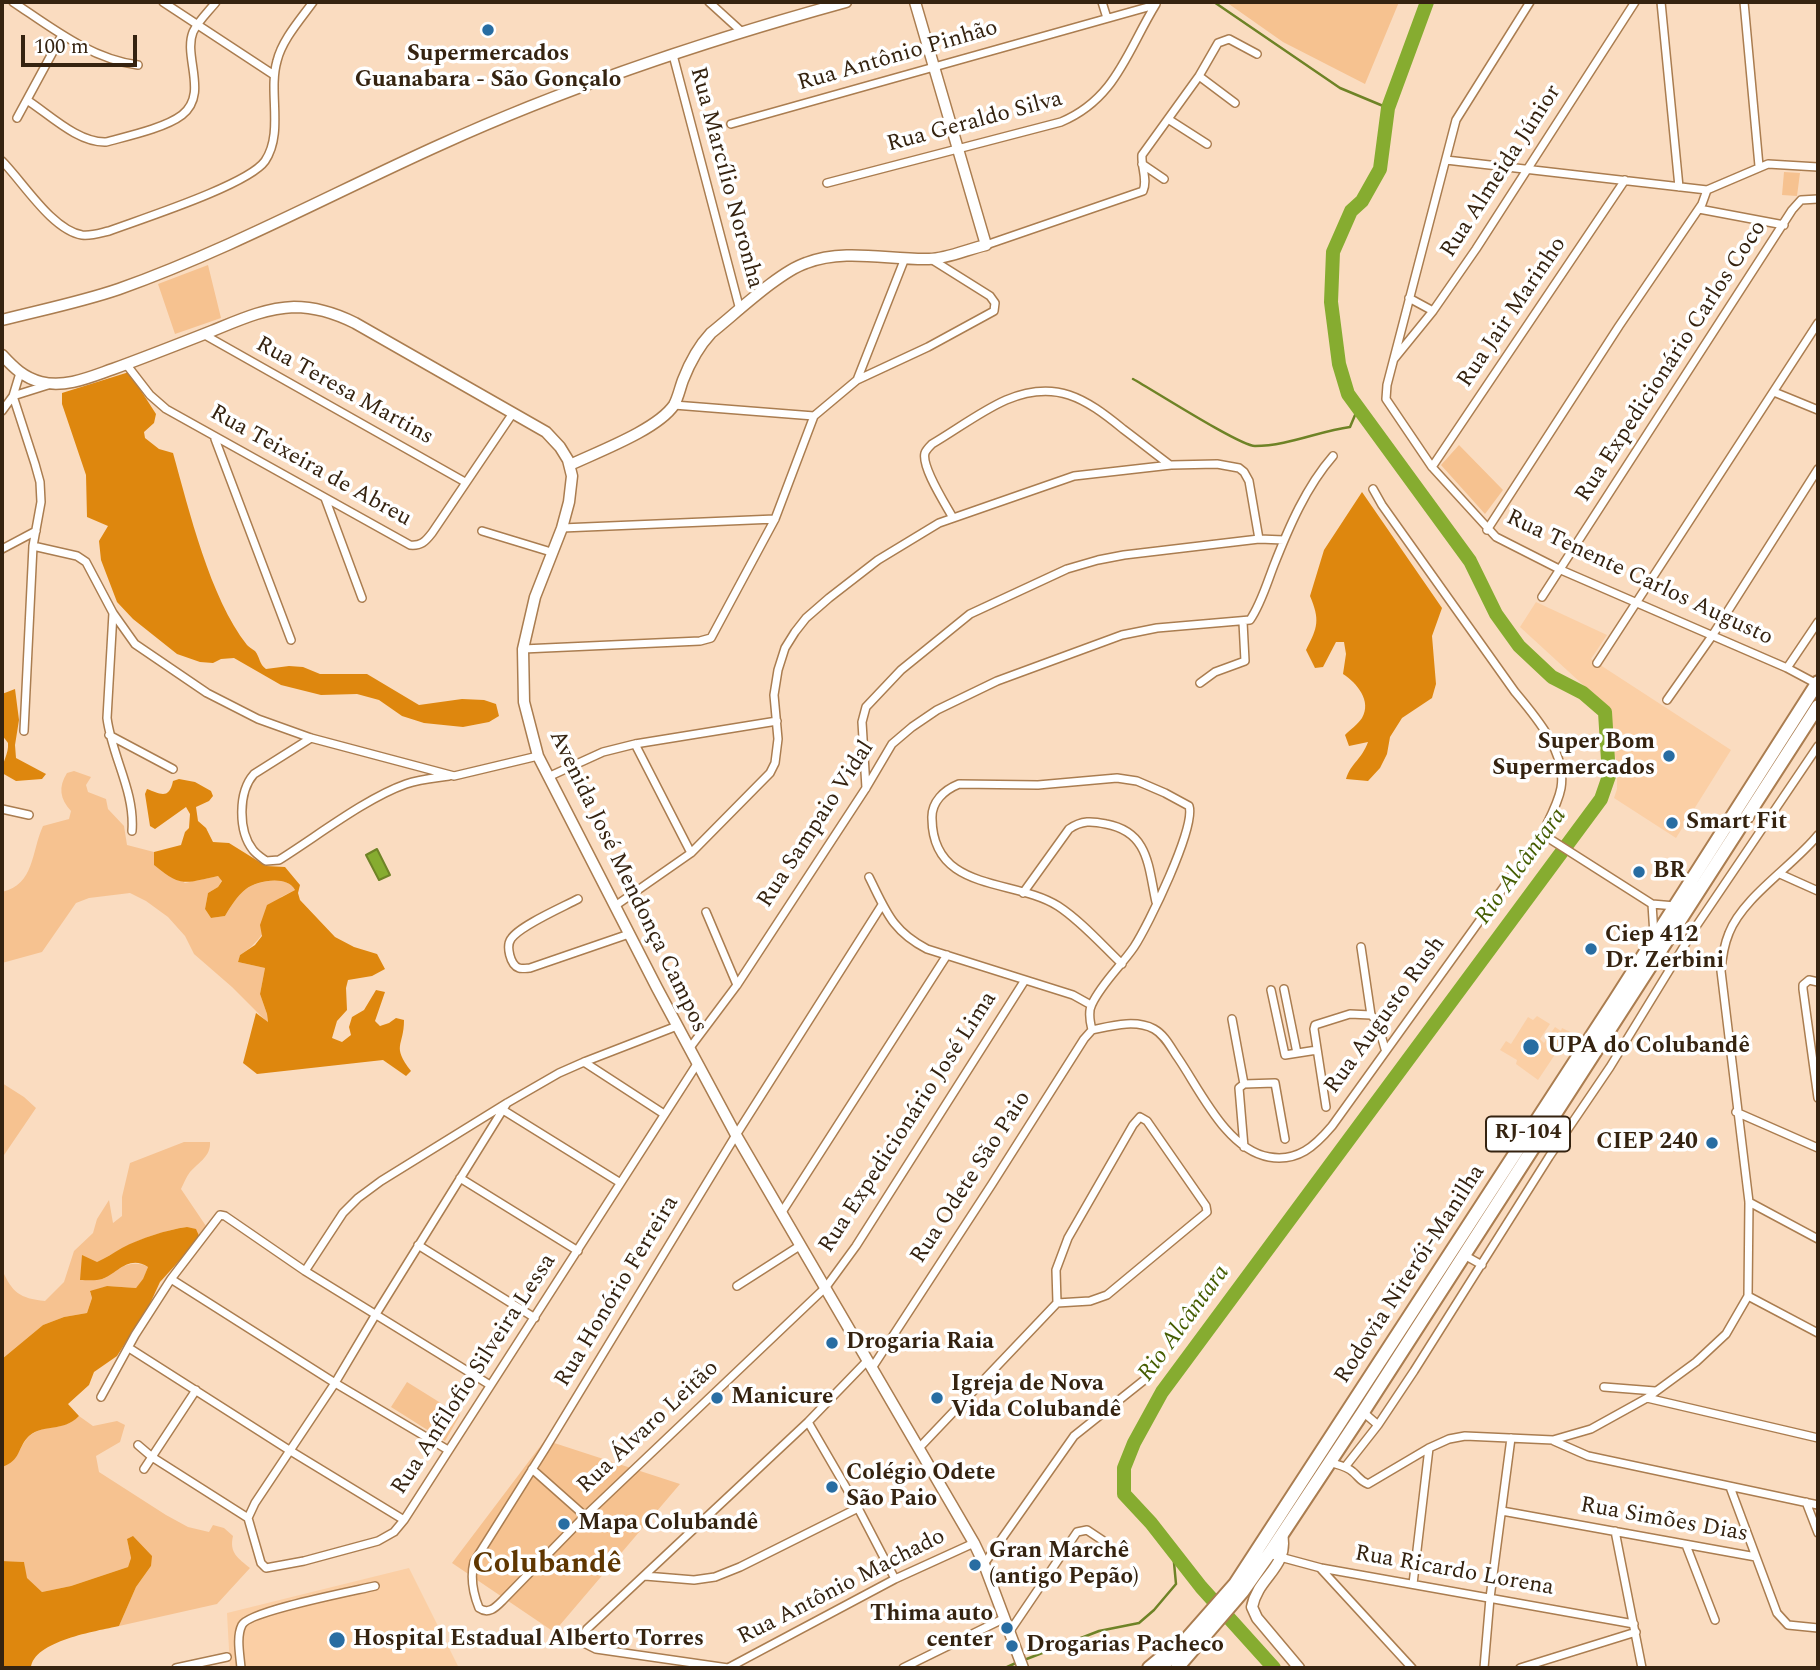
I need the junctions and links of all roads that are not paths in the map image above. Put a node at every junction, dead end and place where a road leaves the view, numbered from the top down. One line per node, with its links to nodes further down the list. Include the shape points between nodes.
1 (13, 2): 17 (street)
2 (163, 2): 15 (street)
3 (216, 2): 15 (street)
4 (313, 2): 22 (street, via 285,43)
5 (709, 2): 16 (street)
6 (846, 2): 16 (main road)
7 (915, 2): 21 (main road)
8 (1102, 2): 14 (street)
9 (1530, 2): 31 (street, Rua Tenente Carlos Augusto, via 1457,120)
10 (1634, 2): 36 (street, Rua Almeida Júnior)
11 (1661, 2): 40 (street)
12 (1744, 2): 34 (street)
13 (1157, 3): 14 (street, Rua Antônio Pinhão); 30 (street, Rua Geraldo Silva, via 1110,87 1081,114)
14 (1107, 18): 21 (street, Rua Antônio Pinhão)
15 (198, 24): 22 (street); 24 (street, via 192,34 195,91 182,115 172,121 95,142)
16 (743, 32): 19 (main road)
17 (62, 34): 20 (street, via 110,58); 24 (street)
18 (1257, 54): 23 (street, via 1225,39)
19 (673, 55): 49 (street, Rua Marcílio Noronha); 51 (main road, via 477,128 249,235 120,289)
20 (138, 65)
21 (933, 67): 28 (street, Rua Antônio Pinhão); 30 (main road)
22 (274, 75): 32 (street, via 274,134 263,164 229,185 109,231 93,235 69,231)
23 (1199, 76): 25 (street); 27 (street)
24 (27, 100): 26 (street)
25 (1236, 103)
26 (17, 118)
27 (1168, 120): 29 (street); 33 (street, via 1143,155)
28 (731, 124)
29 (1207, 144)
30 (957, 147): 39 (street, Rua Geraldo Silva); 45 (main road)
31 (1446, 160): 36 (street); 48 (street, Rua Tenente Carlos Augusto)
32 (2, 161)
33 (1142, 164): 37 (street); 45 (street, via 1145,188 1139,194)
34 (1759, 166): 35 (street); 41 (street)
35 (1818, 167)
36 (1529, 169): 38 (street); 50 (street, Rua Almeida Júnior)
37 (1164, 179)
38 (1625, 180): 40 (street); 71 (street, Rua Jair Marinho)
39 (827, 183)
40 (1679, 187): 41 (street)
41 (1707, 190): 43 (street)
42 (1818, 200): 44 (street, via 1801,200)
43 (1699, 209): 44 (street); 79 (street)
44 (1785, 221): 87 (street, Rua Expedicionário Carlos Coco)
45 (986, 244): 47 (main road)
46 (905, 258): 47 (main road); 49 (main road, via 838,256 807,262); 58 (street)
47 (932, 259): 58 (street, via 990,296 994,311)
48 (1409, 298): 50 (street); 55 (street, Rua Tenente Carlos Augusto)
49 (740, 310): 62 (main road, via 700,345)
50 (1433, 311): 55 (street, Rua Almeida Júnior)
51 (2, 320)
52 (1818, 323): 60 (street)
53 (203, 334): 56 (main road); 65 (main road, via 260,312 316,308 355,323); 73 (street, Rua Teresa Martins)
54 (2, 355): 57 (main road)
55 (1394, 359): 71 (street, Rua Tenente Carlos Augusto, via 1387,398)
56 (126, 364): 59 (main road, via 84,379); 67 (street, Rua Teixeira de Abreu, via 156,400)
57 (20, 373): 59 (main road); 61 (street)
58 (857, 380): 66 (street)
59 (52, 383): 61 (street)
60 (1774, 392): 63 (street); 90 (street)
61 (13, 396): 64 (street); 80 (street, via 40,482)
62 (674, 405): 66 (street); 69 (main road, via 629,437)
63 (1818, 410)
64 (2, 411)
65 (513, 412): 69 (main road, via 552,438); 73 (street, Rua Teixeira de Abreu)
66 (814, 416): 77 (street)
67 (215, 438): 75 (street, Rua Teixeira de Abreu); 95 (street)
68 (1333, 456): 83 (street, via 1310,488)
69 (570, 465): 78 (main road, Avenida José Mendonça Campos, via 571,490)
70 (1171, 465): 76 (street, via 1074,477); 76 (street, via 1083,399 1058,391 1021,395 932,444 926,452 925,463); 82 (street, via 1217,464 1244,472)
71 (1432, 467): 79 (street, Rua Tenente Carlos Augusto)
72 (1818, 468): 94 (street)
73 (465, 482): 75 (street, Rua Teixeira de Abreu, via 432,533 418,546)
74 (1373, 489): 117 (street, Rua Augusto Rush, via 1552,746 1562,777)
75 (325, 498): 89 (street)
76 (953, 518): 103 (street, via 878,560 806,618 785,648 778,670 774,695)
77 (775, 519): 78 (street); 96 (street, via 711,638)
78 (562, 527): 86 (main road, Avenida José Mendonça Campos)
79 (1488, 530): 87 (street, Rua Tenente Carlos Augusto)
80 (36, 531): 84 (street); 85 (street)
81 (482, 531): 86 (street)
82 (1259, 539): 83 (street); 113 (street, via 1098,560 1067,569 970,614 901,670 866,707 862,722)
83 (1284, 540): 92 (street, via 1257,609)
84 (33, 546): 91 (street, via 70,553 86,562); 104 (street)
85 (2, 549)
86 (551, 552): 96 (main road, Avenida José Mendonça Campos)
87 (1561, 570): 88 (street, Rua Expedicionário Carlos Coco); 90 (street, Rua Tenente Carlos Augusto)
88 (1542, 597)
89 (362, 598)
90 (1637, 603): 94 (street, Rua Tenente Carlos Augusto); 97 (street)
91 (113, 613): 105 (street); 106 (street, via 135,644 207,693 258,719)
92 (1243, 622): 99 (street, via 1245,661); 113 (street, Rua Sampaio Vidal, via 1122,635 997,681 912,727 892,744)
93 (1818, 622): 98 (street)
94 (1712, 636): 98 (street, Rua Tenente Carlos Augusto); 101 (street)
95 (291, 639)
96 (523, 649): 109 (main road, Avenida José Mendonça Campos, via 524,702)
97 (1597, 663)
98 (1787, 668): 100 (street, Rua Tenente Carlos Augusto)
99 (1200, 683)
100 (1818, 683): 129 (highway, Rodovia Niterói-Manilha / RJ-104)
101 (1667, 701)
102 (1818, 706): 170 (highway, Rodovia Niterói-Manilha / RJ-104)
103 (777, 721): 107 (street); 119 (street, via 778,752 770,773)
104 (24, 731)
105 (109, 735): 110 (street); 116 (street, via 131,801)
106 (311, 738): 111 (street); 111 (street, via 254,774 243,793 248,841 266,862 279,860 404,785)
107 (635, 744): 112 (street, via 582,759); 119 (street)
108 (1818, 746): 171 (street, via 1696,925)
109 (538, 757): 111 (street); 112 (main road, Avenida José Mendonça Campos)
110 (173, 769)
111 (454, 776)
112 (548, 777): 128 (main road, Avenida José Mendonça Campos)
113 (866, 788): 138 (street, Rua Sampaio Vidal)
114 (2, 809): 115 (street)
115 (29, 815)
116 (132, 831)
117 (1545, 835): 126 (street); 147 (street, Rua Augusto Rush)
118 (1818, 835): 120 (street)
119 (691, 853): 128 (street)
120 (1780, 874): 122 (street); 156 (street, via 1741,914 1723,952 1721,971)
121 (869, 877): 127 (street)
122 (1818, 891)
123 (1023, 893): 125 (street, via 1069,830 1092,821 1121,826 1141,845); 125 (street, via 975,880 949,864 936,846 932,814 947,789 959,784 1048,785 1117,778 1137,781 1181,801 1189,806 1190,821); 135 (street, via 1059,907)
124 (578, 899): 131 (street, via 517,932 508,949 514,964 530,968)
125 (1156, 902): 135 (street, via 1147,926)
126 (1652, 904): 129 (street); 132 (street)
127 (882, 905): 134 (street, via 909,940); 158 (street, Rua Honório Ferreira)
128 (615, 906): 131 (main road, Avenida José Mendonça Campos)
129 (1675, 906): 132 (highway, Rodovia Niterói-Manilha / RJ-104)
130 (706, 912): 138 (street)
131 (629, 934): 144 (main road, Avenida José Mendonça Campos)
132 (1654, 937): 230 (highway, Rodovia Niterói-Manilha / RJ-104)
133 (1362, 947): 142 (street)
134 (947, 955): 136 (street); 165 (street)
135 (1122, 964): 141 (street)
136 (1025, 980): 141 (street); 175 (street, Rua Expedicionário José Lima)
137 (1818, 982): 153 (street, via 1809,980 1802,989)
138 (737, 985): 146 (street, Rua Sampaio Vidal)
139 (1284, 989): 149 (street)
140 (1271, 990): 149 (street, via 1285,1055)
141 (1091, 1005): 145 (street)
142 (1371, 1015): 147 (street); 148 (street, via 1350,1014 1318,1022 1314,1029)
143 (1232, 1019): 152 (street)
144 (677, 1026): 146 (main road, Avenida José Mendonça Campos); 150 (street)
145 (1092, 1030): 160 (street, via 1135,1024 1156,1030 1227,1130); 182 (street, Rua Odete São Paio)
146 (689, 1049): 151 (main road, Avenida José Mendonça Campos)
147 (1385, 1049): 160 (street, Rua Augusto Rush, via 1332,1126 1307,1152 1276,1158)
148 (1317, 1050): 149 (street); 155 (street)
149 (1297, 1054)
150 (584, 1062): 154 (street); 157 (street)
151 (697, 1064): 157 (street, Rua Anfilofio Silveira Lessa); 158 (main road, Avenida José Mendonça Campos)
152 (1244, 1084): 159 (street, via 1276,1083); 160 (street, via 1239,1088)
153 (1818, 1098)
154 (505, 1106): 162 (street); 163 (street); 172 (street, via 358,1198)
155 (1326, 1107)
156 (1736, 1112): 161 (street); 164 (street)
157 (664, 1114): 163 (street, Rua Anfilofio Silveira Lessa)
158 (736, 1135): 165 (main road, Avenida José Mendonça Campos); 206 (street, Rua Honório Ferreira)
159 (1285, 1139)
160 (1245, 1148)
161 (1818, 1148)
162 (460, 1178): 167 (street); 169 (street)
163 (619, 1182): 169 (street, Rua Anfilofio Silveira Lessa)
164 (1749, 1202): 166 (street); 176 (street)
165 (782, 1212): 168 (main road, Avenida José Mendonça Campos)
166 (1818, 1239)
167 (418, 1245): 178 (street); 179 (street)
168 (802, 1245): 174 (street); 175 (main road, Avenida José Mendonça Campos)
169 (578, 1251): 179 (street, Rua Anfilofio Silveira Lessa)
170 (1464, 1255): 171 (street); 191 (highway, Rodovia Niterói-Manilha / RJ-104)
171 (1482, 1265): 193 (street)
172 (305, 1271): 173 (street, via 220,1215); 178 (street)
173 (171, 1279): 181 (street); 184 (street)
174 (737, 1286)
175 (826, 1287): 182 (main road, Avenida José Mendonça Campos); 212 (street, Rua Álvaro Leitão)
176 (1748, 1296): 180 (street); 188 (street, via 1720,1342)
177 (1057, 1303): 177 (street, via 1107,1296 1208,1212 1140,1117 1068,1238 1057,1267); 198 (street)
178 (376, 1314): 184 (street); 185 (street)
179 (535, 1318): 185 (street, Rua Anfilofio Silveira Lessa)
180 (1818, 1333)
181 (129, 1348): 187 (street); 189 (street)
182 (870, 1364): 192 (street, Rua Odete São Paio); 198 (main road, Avenida José Mendonça Campos)
183 (1148, 1377): 224 (street, via 1074,1436)
184 (335, 1383): 200 (street); 201 (street)
185 (490, 1385): 201 (street, Rua Anfilofio Silveira Lessa)
186 (1604, 1387): 188 (street)
187 (196, 1390): 200 (street); 202 (street)
188 (1656, 1391): 190 (street)
189 (101, 1396)
190 (1647, 1398): 195 (street); 196 (street, via 1600,1425)
191 (1363, 1412): 193 (street); 203 (highway, Rodovia Niterói-Manilha / RJ-104)
192 (808, 1422): 210 (street); 226 (street, Rua Odete São Paio)
193 (1378, 1425): 204 (street)
194 (1511, 1438): 196 (street); 199 (street, via 1465,1436); 211 (street)
195 (1818, 1438)
196 (1553, 1440): 207 (street, via 1588,1456)
197 (138, 1445): 202 (street)
198 (919, 1448): 219 (main road, Avenida José Mendonça Campos)
199 (1429, 1448): 204 (street, via 1368,1484); 228 (street)
200 (289, 1450): 213 (street); 214 (street)
201 (448, 1450): 214 (street, Rua Anfilofio Silveira Lessa)
202 (152, 1457): 205 (street); 213 (street)
203 (1329, 1462): 204 (street); 217 (highway, Rodovia Niterói-Manilha / RJ-104)
204 (1345, 1467)
205 (144, 1469)
206 (532, 1469): 212 (street); 232 (street, Rua Honório Ferreira, via 471,1572 479,1608 493,1610)
207 (1730, 1487): 208 (street); 222 (street)
208 (1806, 1502): 209 (street); 216 (street)
209 (1818, 1505)
210 (858, 1508): 226 (street, via 715,1577); 227 (street)
211 (1502, 1511): 215 (street, Rua Simões Dias); 231 (street)
212 (584, 1516): 232 (street, Rua Álvaro Leitão)
213 (248, 1518): 214 (street, Rua Anfilofio Silveira Lessa, via 266,1569 378,1541)
214 (404, 1520)
215 (1615, 1531): 220 (street, Rua Simões Dias); 235 (street)
216 (1818, 1533)
217 (1282, 1534): 221 (highway, Rodovia Niterói-Manilha / RJ-104); 223 (main road)
218 (1102, 1540): 238 (street, via 1087,1530 1077,1532)
219 (974, 1543): 224 (main road, Avenida José Mendonça Campos); 227 (street, Rua Antônio Machado)
220 (1686, 1545): 222 (street, Rua Simões Dias); 234 (street)
221 (1269, 1554): 223 (street, Rua Ricardo Lorena); 230 (highway, Rodovia Niterói-Manilha / RJ-104)
222 (1756, 1557): 236 (street, Rua Simões Dias, via 1783,1621)
223 (1282, 1558): 225 (street, Rua Ricardo Lorena); 249 (main road, via 1260,1586 1252,1607 1256,1618)
224 (984, 1564): 233 (main road, Avenida José Mendonça Campos)
225 (1321, 1568): 228 (street, Rua Ricardo Lorena); 250 (street)
226 (645, 1576): 244 (street, Rua Odete São Paio, via 587,1629 584,1643 596,1649)
227 (895, 1579): 244 (street, Rua Antônio Machado)
228 (1413, 1584): 231 (street, Rua Ricardo Lorena)
229 (375, 1586): 243 (street, via 248,1618 239,1637)
230 (1239, 1588): 237 (highway, Rodovia Niterói-Manilha / RJ-104)
231 (1490, 1598): 235 (street, Rua Ricardo Lorena); 251 (street)
232 (503, 1600)
233 (1005, 1618): 238 (main road, Avenida José Mendonça Campos); 245 (street)
234 (1715, 1620)
235 (1635, 1628): 252 (street); 253 (street)
236 (1818, 1628)
237 (1201, 1630): 240 (highway, Rodovia Niterói-Manilha / RJ-104); 247 (highway); 248 (highway, Rodovia Niterói-Manilha / RJ-104)
238 (1010, 1631): 246 (main road, Avenida José Mendonça Campos)
239 (227, 1657): 241 (street)
240 (1181, 1665)
241 (189, 1667): 242 (street)
242 (176, 1668)
243 (241, 1668)
244 (728, 1668)
245 (903, 1668)
246 (1023, 1668)
247 (1149, 1668)
248 (1161, 1668)
249 (1299, 1668)
250 (1412, 1668)
251 (1484, 1668)
252 (1520, 1668)
253 (1642, 1668)

